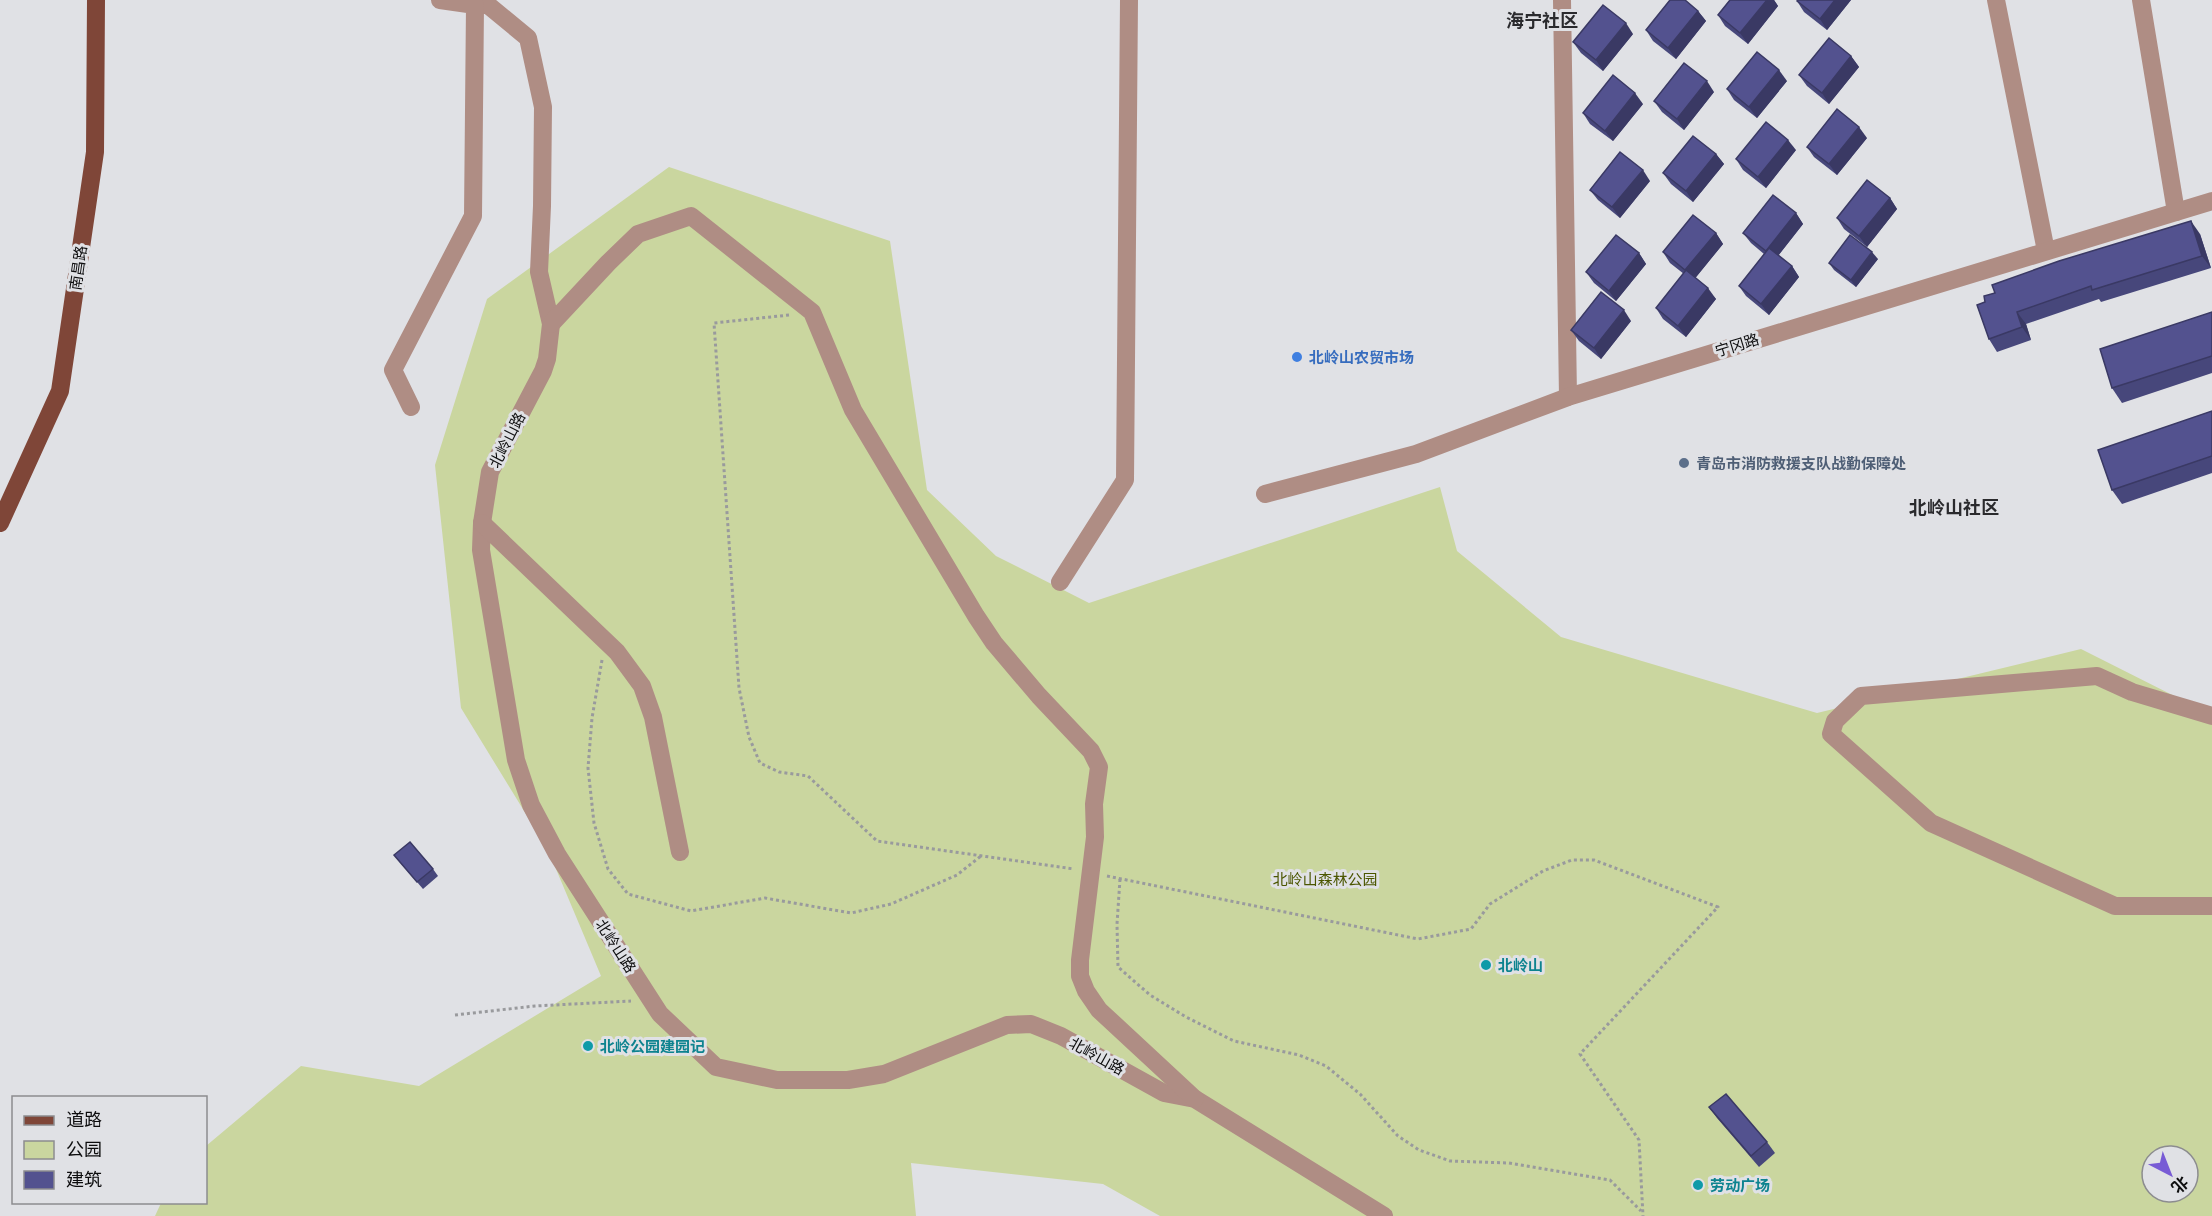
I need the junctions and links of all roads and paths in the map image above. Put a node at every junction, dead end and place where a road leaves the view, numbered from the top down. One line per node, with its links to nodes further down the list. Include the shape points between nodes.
1 (96, 0): 16 (main road, 南昌路, via 95,152 60,391)
2 (440, 0): 7 (street, 北岭山路)
3 (1129, 0): 18 (street, via 1125,480)
4 (1562, 0): 13 (street)
5 (1996, 0): 10 (street)
6 (2141, 0): 9 (street)
7 (475, 2): 12 (street, 北岭山路, via 488,5 528,38 543,107 539,272); 14 (street, via 473,216 393,370)
8 (2212, 201): 9 (street, 宁冈路)
9 (2176, 212): 10 (street, 宁冈路)
10 (2046, 251): 13 (street, 宁冈路)
11 (812, 312): 12 (street, 北岭山路, via 691,216 638,234); 22 (path, via 714,323 738,688 749,737 760,762 779,772 808,776 877,841); 29 (street, 北岭山路, via 853,410 976,616 1031,688 1091,751 1099,767 1080,976 1099,1010)
12 (551, 324): 17 (street, 北岭山路, via 543,371 490,472)
13 (1568, 397): 15 (street, 宁冈路, via 1416,454)
14 (411, 408)
15 (1265, 494)
16 (0, 523)
17 (482, 523): 19 (street); 27 (street, 北岭山路, via 481,550 516,760 531,805 557,854)
18 (1060, 582)
19 (607, 642): 21 (street, via 642,686 653,717); 22 (path, via 592,718 588,768 594,823 608,868 628,894 691,911 765,898 851,913 891,904 957,875)
20 (2212, 716): 26 (street, via 2132,692 2097,676 1861,696 1835,721 1832,734 1931,823 1942,828 2115,906)
21 (680, 852)
22 (981, 856): 23 (path)
23 (1078, 870)
24 (1120, 878): 30 (path, via 1118,968 1150,995 1234,1041 1326,1066 1360,1094 1398,1136 1419,1150 1450,1161 1509,1163 1610,1180)
25 (1126, 880): 30 (path, via 1418,939 1471,929 1490,904 1543,871 1572,860 1594,860 1718,907 1580,1054 1639,1140)
26 (2212, 906)
27 (660, 1014): 28 (path, via 638,1001); 29 (street, 北岭山路, via 716,1067 777,1080 848,1080 884,1074 1007,1025 1031,1024 1061,1036 1164,1093)
28 (455, 1015)
29 (1195, 1099): 31 (street, 北岭山路)
30 (1642, 1214)
31 (1384, 1216)

